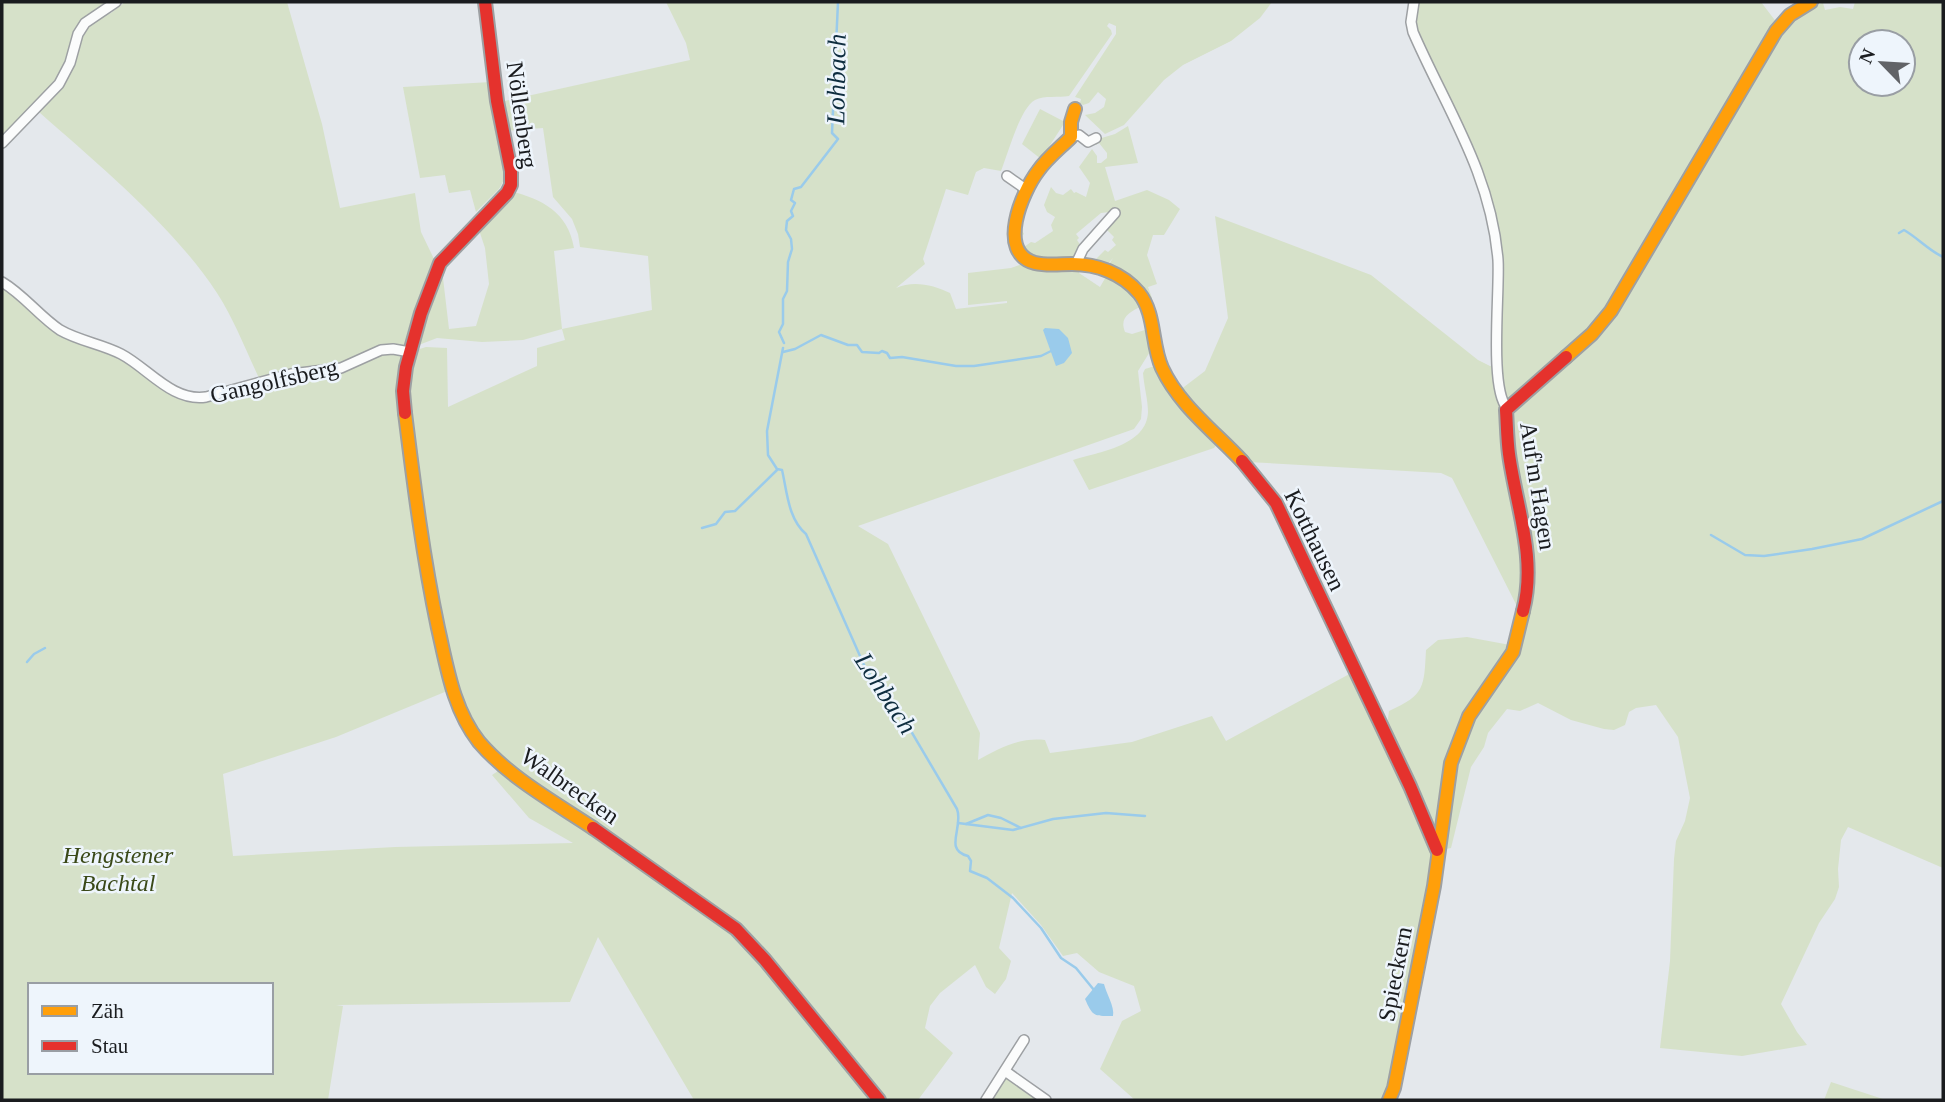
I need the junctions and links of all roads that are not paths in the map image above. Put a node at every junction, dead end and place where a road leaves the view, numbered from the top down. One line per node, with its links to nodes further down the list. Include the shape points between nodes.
1 (116, 2): 8 (street, via 85,23 59,84)
2 (485, 2): 14 (street, Nöllenberg, via 511,185 440,263)
3 (1414, 2): 15 (street, via 1413,32 1471,152 1493,227 1498,268 1497,363 1500,394)
4 (1811, 2): 15 (street, Auf'm Hagen, via 1776,31 1602,323)
5 (1075, 109): 6 (street)
6 (1071, 136): 7 (street, via 1079,135 1088,142); 10 (street, Kotthausen)
7 (1096, 138)
8 (2, 143)
9 (1007, 176): 10 (street)
10 (1025, 189): 12 (street, Kotthausen, via 1015,233 1019,255 1035,263)
11 (1115, 213): 12 (street, via 1083,249)
12 (1076, 264): 17 (street, Kotthausen, via 1113,274 1139,292 1152,319 1154,349 1166,378 1269,491)
13 (2, 282): 14 (street, Gangolfsberg, via 60,330 134,361 171,388 193,397 291,374 341,368 382,349)
14 (410, 352): 16 (street, Nöllenberg)
15 (1507, 408): 17 (street, Auf'm Hagen, via 1509,454 1528,553 1526,601 1513,652 1474,709 1453,754)
16 (404, 412): 20 (street, Walbrecken, via 435,621 449,679 469,728 486,750 519,778 736,929)
17 (1438, 854): 23 (street, Spieckern)
18 (1024, 1040): 19 (street)
19 (1005, 1071): 21 (street); 22 (street)
20 (879, 1100)
21 (986, 1100)
22 (1046, 1100)
23 (1389, 1100)

